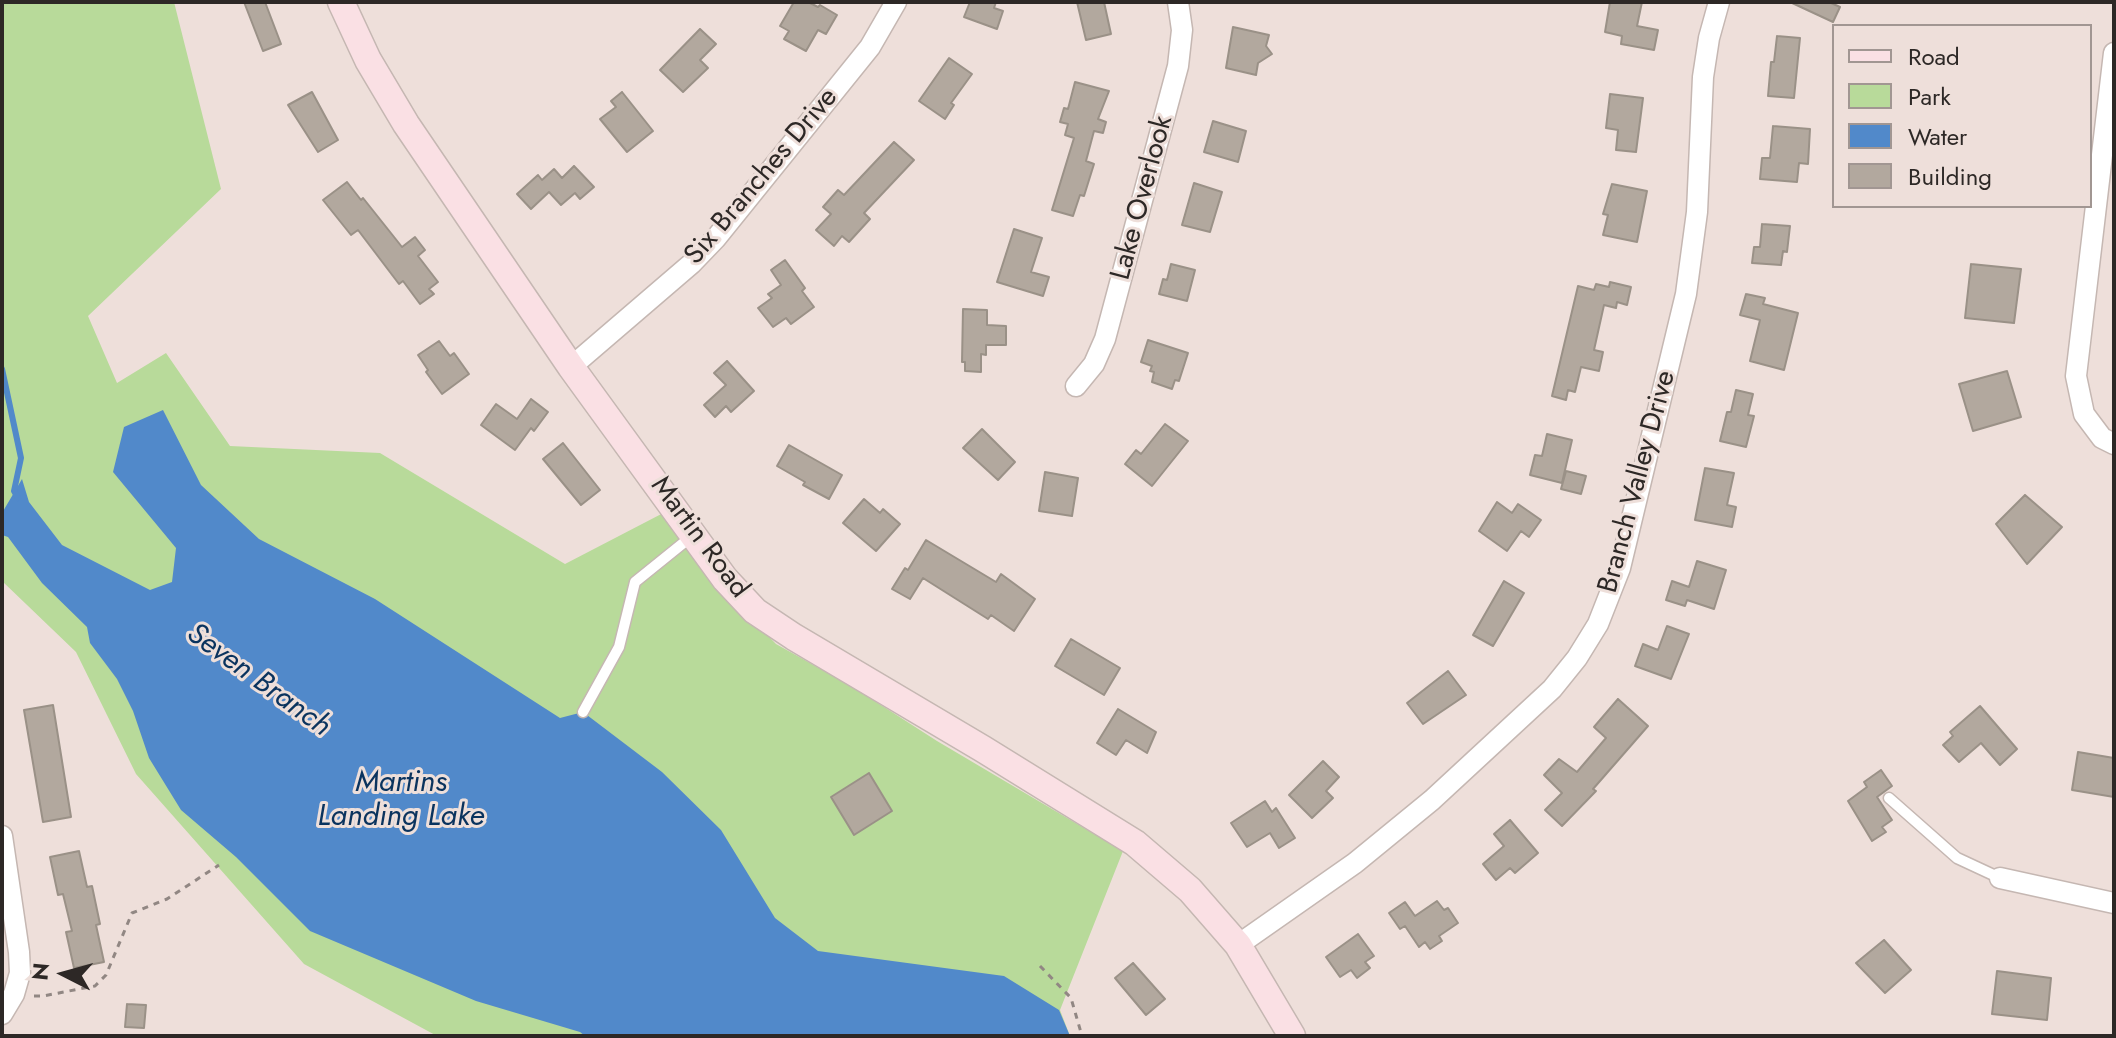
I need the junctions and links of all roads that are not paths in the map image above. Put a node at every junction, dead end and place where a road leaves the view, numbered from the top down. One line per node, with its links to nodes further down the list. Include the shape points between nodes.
1 (341, 2): 6 (street, Martin Road, via 406,124)
2 (896, 2): 6 (street, Six Branches Drive, via 870,47 716,238)
3 (1178, 2): 7 (street, Lake Overlook, via 1178,66 1105,339)
4 (1719, 2): 15 (street, Branch Valley Drive, via 1703,77 1697,212 1686,294 1620,568 1598,624 1552,689 1432,800 1355,863)
5 (2114, 53): 8 (street, via 2076,376 2084,414 2102,438)
6 (571, 367): 9 (street, Martin Road)
7 (1076, 386)
8 (2114, 444)
9 (694, 534): 10 (lane, via 635,582 619,647); 15 (street, Martin Road, via 755,611 1135,843 1190,890)
10 (583, 712)
11 (1889, 798): 13 (lane, via 1957,858)
12 (2, 836): 16 (street, via 20,973)
13 (2000, 878): 14 (street)
14 (2114, 903)
15 (1238, 945): 17 (street, Martin Road)
16 (2, 1014)
17 (1292, 1036)

